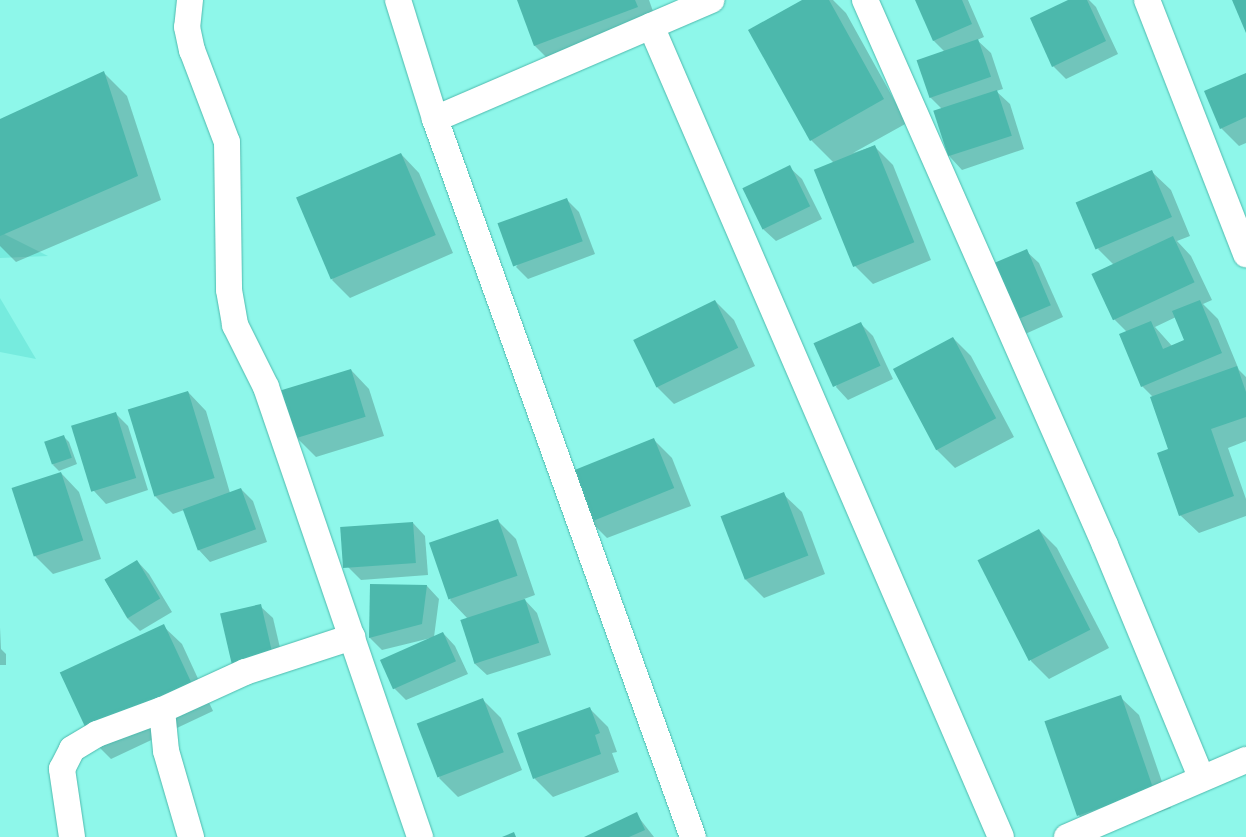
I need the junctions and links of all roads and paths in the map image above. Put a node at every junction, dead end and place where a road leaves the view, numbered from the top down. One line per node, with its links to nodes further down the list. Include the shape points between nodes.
1 (190, 0): 9 (street, via 187,26 192,50 227,142 229,290 235,325 266,387)
2 (398, 0): 7 (street)
3 (711, 0): 6 (street)
4 (865, 0): 12 (street, via 1105,545)
5 (1147, 0): 8 (street)
6 (650, 26): 7 (street); 17 (street)
7 (435, 119): 16 (street)
8 (1246, 254)
9 (352, 637): 10 (street, via 245,672); 15 (street)
10 (162, 710): 13 (street, via 97,734 72,749 62,769); 14 (street, via 166,751)
11 (1246, 760): 12 (street)
12 (1201, 777): 18 (street)
13 (72, 837)
14 (191, 837)
15 (420, 837)
16 (693, 837)
17 (1001, 837)
18 (1067, 837)

